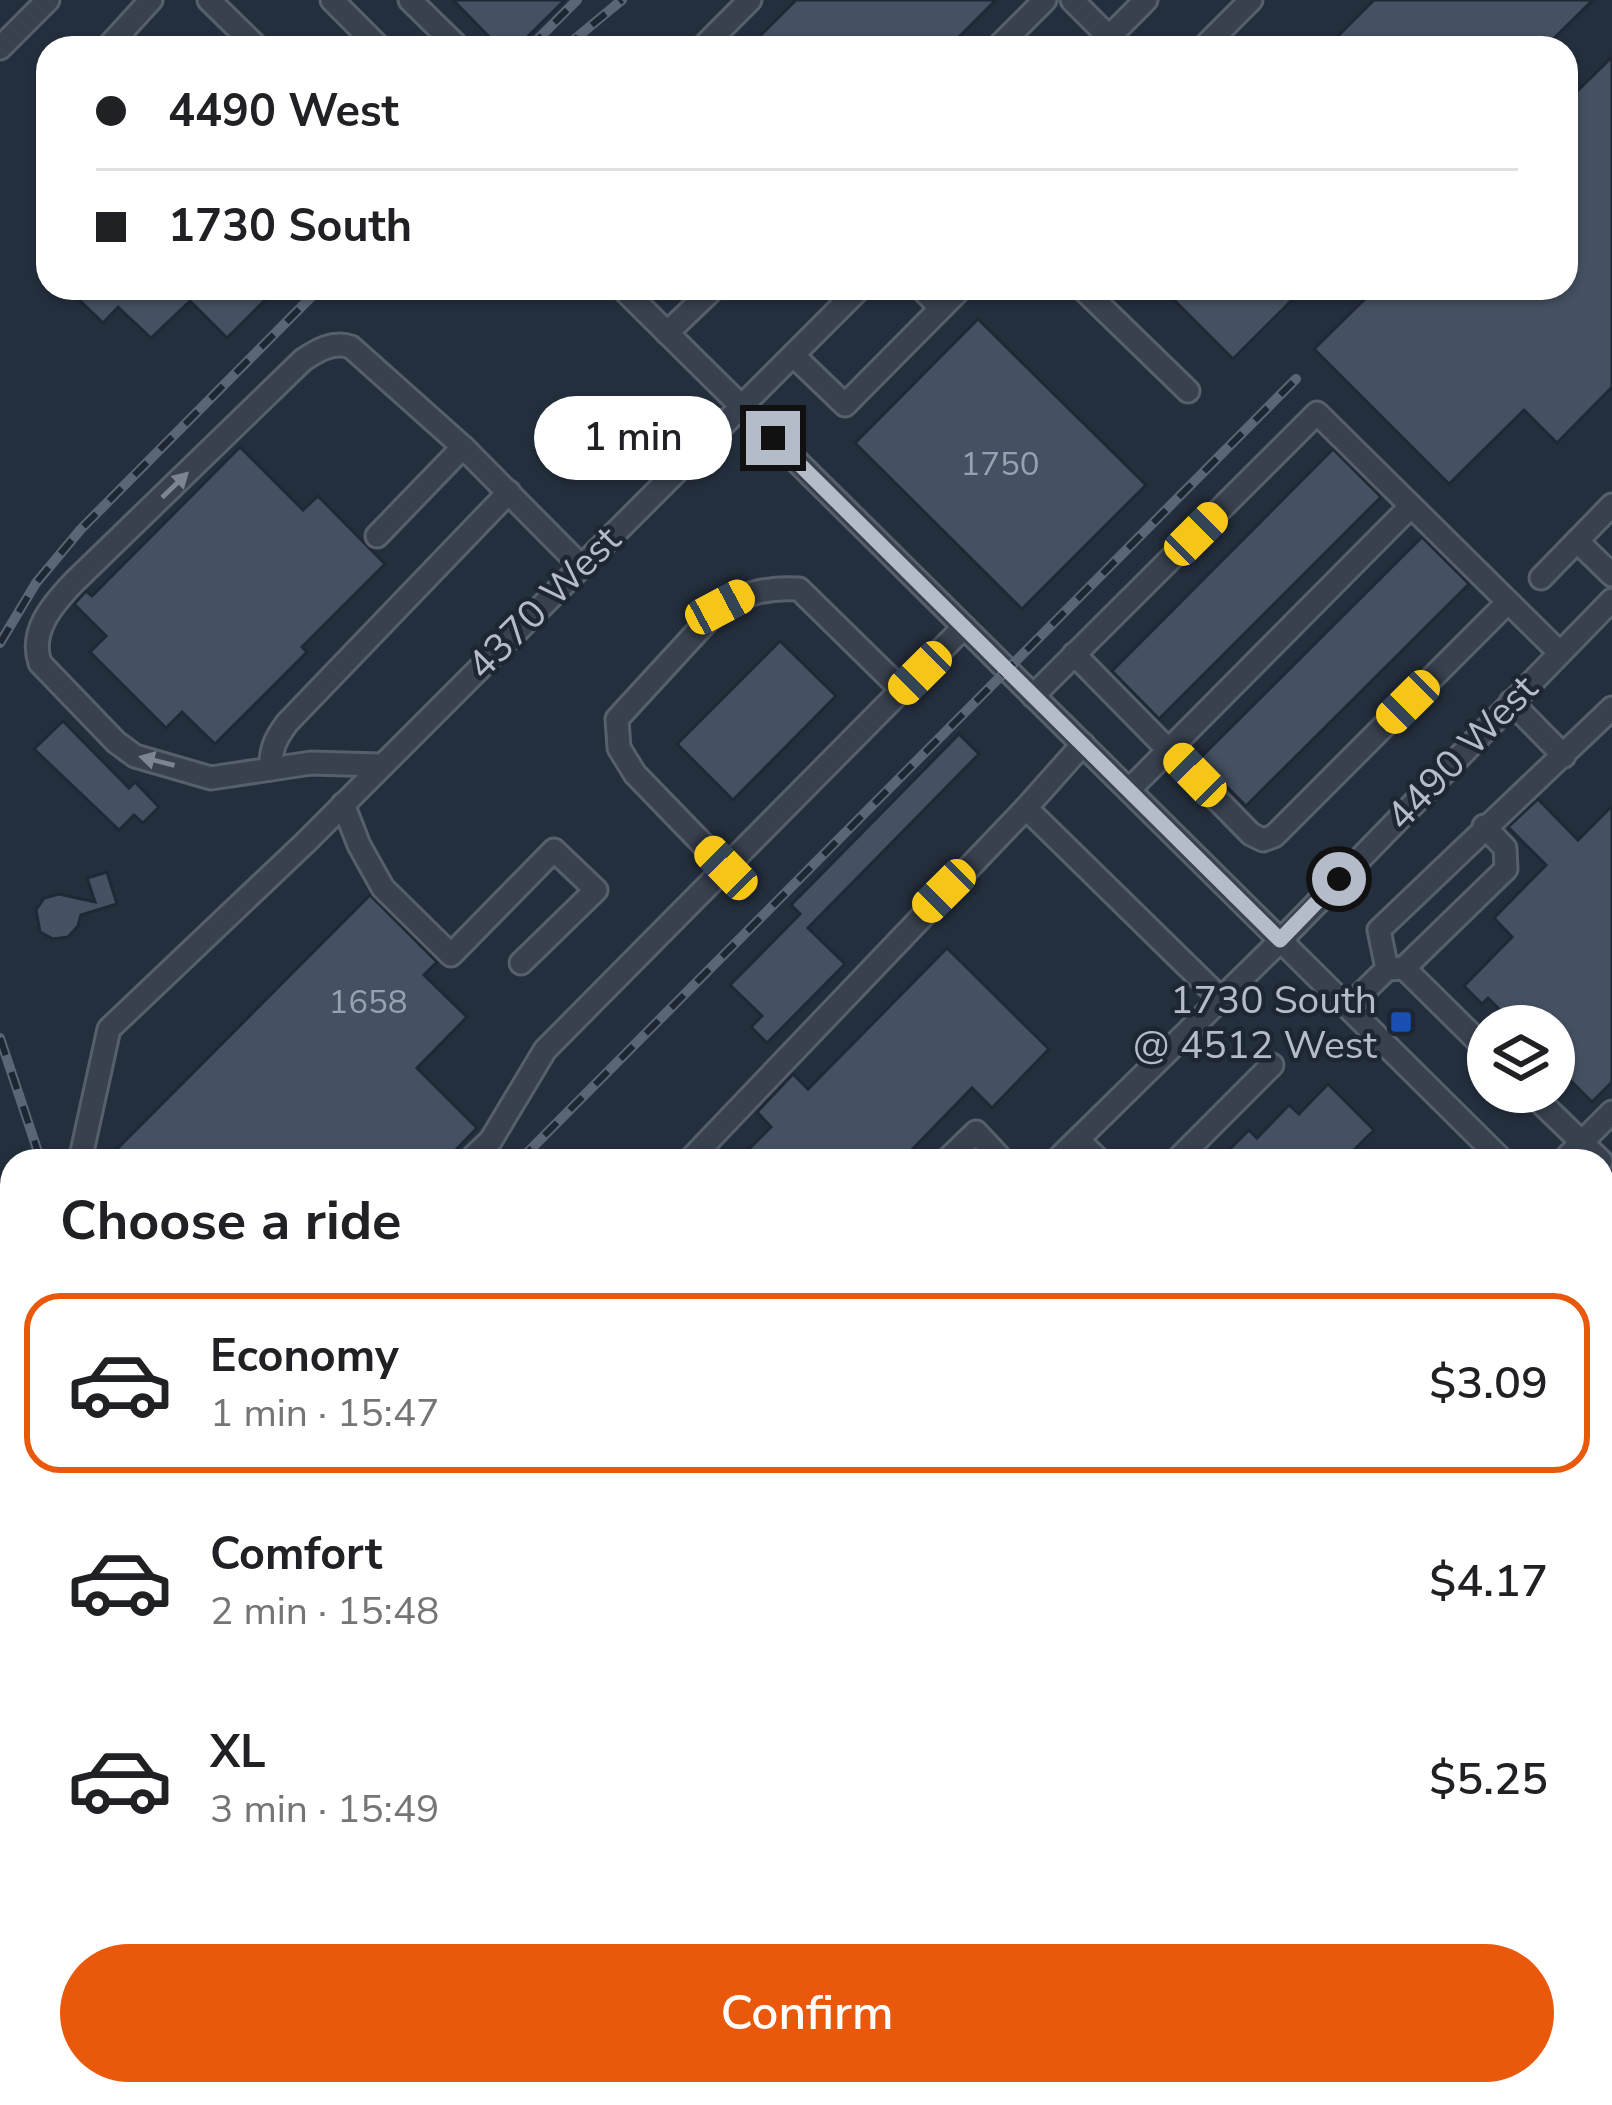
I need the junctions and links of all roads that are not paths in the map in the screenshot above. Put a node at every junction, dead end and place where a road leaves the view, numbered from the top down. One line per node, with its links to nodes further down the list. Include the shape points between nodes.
1 (48, 0): 20 (street)
2 (151, 0): 11 (street)
3 (209, 0): 12 (street)
4 (332, 0): 13 (street)
5 (410, 0): 14 (street)
6 (750, 0): 15 (street)
7 (1045, 0): 16 (street)
8 (1072, 0): 17 (street)
9 (1146, 0): 18 (street)
10 (1251, 0): 19 (street)
11 (117, 36)
12 (246, 36)
13 (368, 36)
14 (447, 36)
15 (713, 36)
16 (1009, 36)
17 (1099, 36)
18 (1109, 36)
19 (1215, 36)
20 (0, 48)
21 (634, 300): 28 (street)
22 (702, 300): 28 (street)
23 (848, 300): 29 (street, 4370 West)
24 (933, 300): 27 (street)
25 (949, 300): 27 (street)
26 (1094, 300): 30 (street)
27 (941, 308): 29 (street, via 845,405)
28 (668, 333): 31 (street)
29 (793, 355): 31 (street, 4370 West)
30 (1188, 391)
31 (741, 406): 38 (street, 4370 West); 43 (street)
32 (463, 447): 33 (street); 36 (street); 54 (street, one-way to 32, via 211,778 128,752 40,663 46,614 325,347 351,347)
33 (509, 492): 38 (street); 54 (street, via 287,723 274,740)
34 (1411, 506): 42 (street); 45 (street, via 1317,413); 51 (street)
35 (1612, 506): 37 (street)
36 (377, 536)
37 (1577, 541): 39 (street); 40 (street)
38 (581, 566): 53 (street, 4370 West)
39 (1612, 574)
40 (1540, 578)
41 (1612, 600): 44 (street, 4490 West)
42 (1508, 602): 44 (street); 51 (street, via 1269,839 1251,834)
43 (964, 627): 46 (street); 47 (street)
44 (1560, 653): 48 (street, 4490 West)
45 (1074, 654): 47 (street); 51 (street)
46 (903, 691): 59 (street); 59 (street, via 799,589 774,587 720,607 617,719 619,748 635,774)
47 (1033, 695): 50 (street)
48 (1511, 702): 52 (street); 60 (street, 4490 West)
49 (1612, 708): 52 (street)
50 (1083, 745): 55 (street); 57 (street)
51 (1169, 749): 55 (street)
52 (1564, 756): 58 (street)
53 (380, 766): 54 (street); 56 (street, 4370 West)
54 (271, 769)
55 (1129, 790): 60 (street)
56 (343, 804): 61 (street, via 383,888 451,955 554,850 596,890); 71 (street, 4370 West, via 109,1029)
57 (1026, 808): 63 (street); 73 (street)
58 (1484, 826): 62 (street, via 1379,930); 62 (street, via 1505,848 1506,868)
59 (726, 868): 72 (street, via 544,1050)
60 (1280, 940): 63 (street, 4490 West); 64 (street)
61 (521, 963)
62 (1395, 969): 64 (street); 65 (street)
63 (1220, 999): 69 (street, 4490 West)
64 (1348, 1007): 79 (street)
65 (1467, 1032)
66 (1272, 1065): 78 (street)
67 (1612, 1112): 70 (street)
68 (1551, 1113): 70 (street)
69 (1078, 1140): 76 (street, 4490 West); 77 (street)
70 (1581, 1142): 80 (street); 81 (street)
71 (83, 1149)
72 (482, 1149)
73 (700, 1149)
74 (958, 1149): 75 (street, via 976,1132)
75 (992, 1149)
76 (1069, 1149)
77 (1087, 1149)
78 (1188, 1149)
79 (1491, 1149)
80 (1574, 1149)
81 (1588, 1149)

